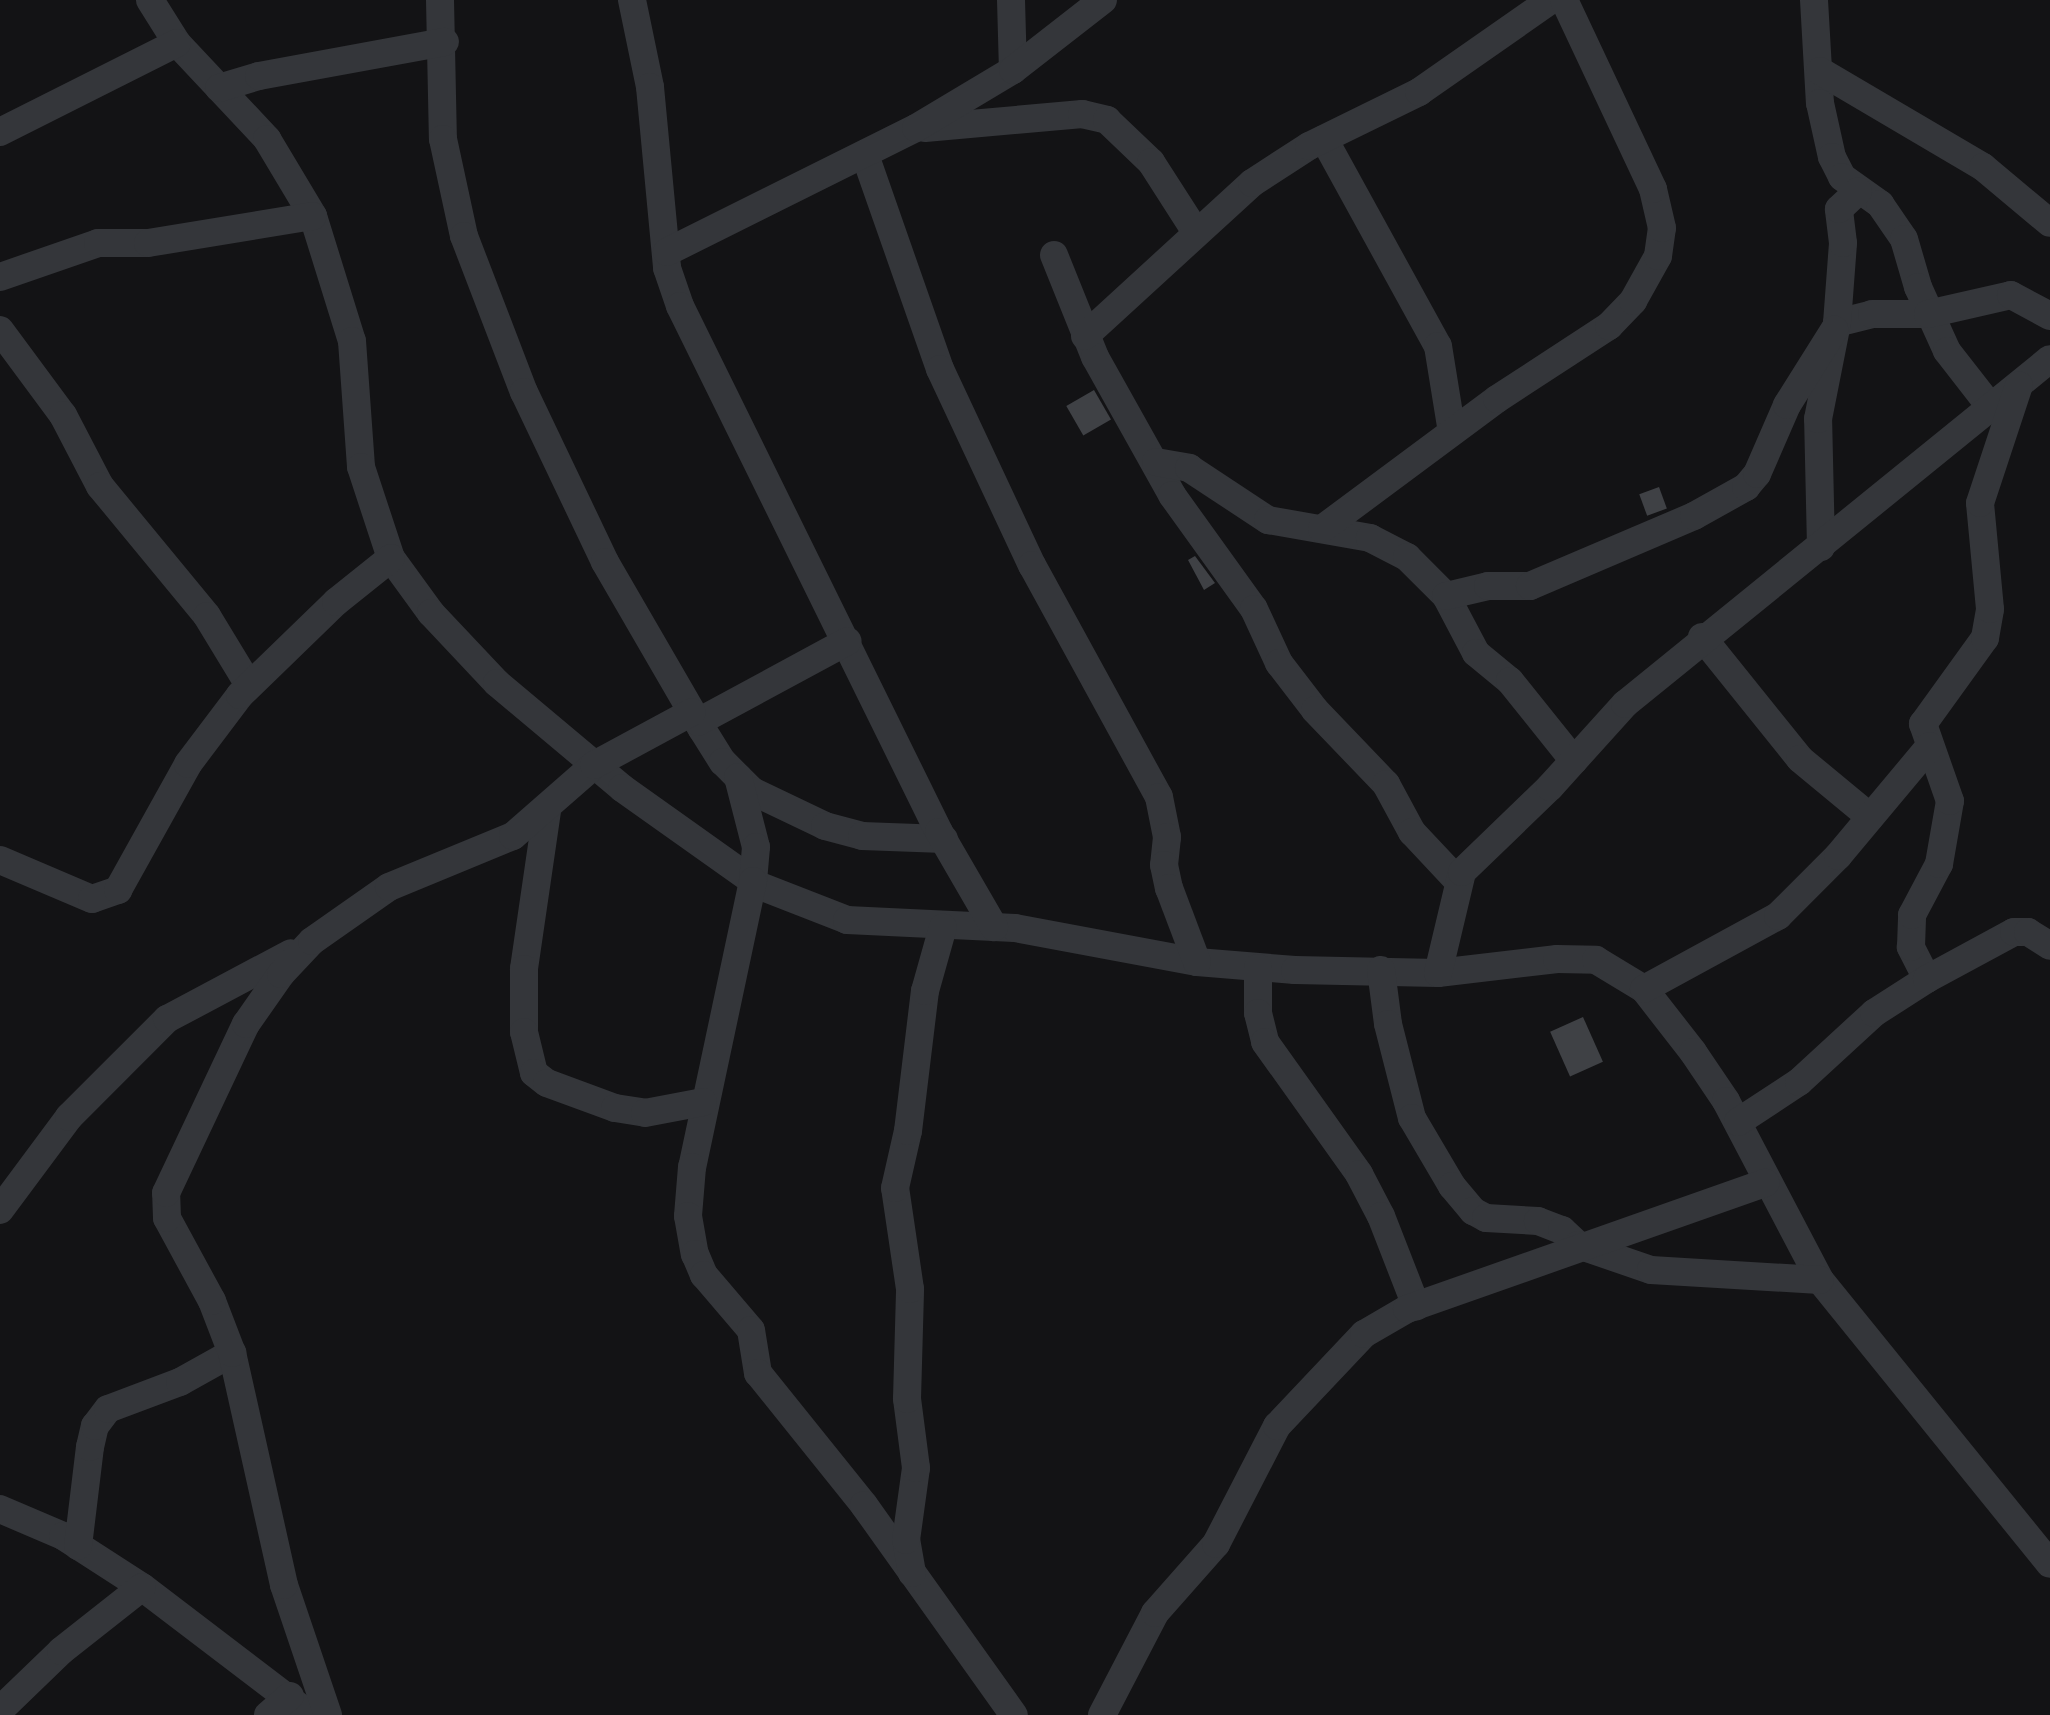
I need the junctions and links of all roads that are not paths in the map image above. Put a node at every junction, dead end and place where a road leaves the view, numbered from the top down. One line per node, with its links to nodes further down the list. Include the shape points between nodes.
1 (150, 0): 10 (street)
2 (440, 0): 9 (street)
3 (632, 0): 22 (street, via 650,87)
4 (1011, 0): 11 (street)
5 (1103, 0): 11 (street)
6 (1551, 0): 16 (street, via 1419,92)
7 (1564, 0): 33 (street, via 1653,189 1662,228 1658,256 1633,301 1609,326)
8 (1821, 4): 12 (street)
9 (445, 42): 13 (street); 42 (street, via 443,139 464,236 483,289 524,392 605,562)
10 (177, 43): 13 (street); 15 (street)
11 (1013, 70): 14 (street)
12 (1820, 71): 18 (street, via 1823,134 1842,177); 20 (street, via 1983,167)
13 (219, 88): 19 (street, via 267,139)
14 (916, 128): 17 (street); 21 (street, via 1082,114 1107,120 1151,162)
15 (0, 132)
16 (1324, 139): 21 (street, via 1252,183); 33 (street, via 1438,346)
17 (865, 155): 22 (street); 57 (street, via 940,369 1032,565 1159,797 1169,888)
18 (1858, 191): 25 (street, via 1880,204 1904,239); 27 (street, via 1839,209 1843,259)
19 (313, 216): 24 (street, via 148,243 98,243); 37 (street, via 352,341 361,467)
20 (2050, 223)
21 (1196, 232): 29 (street)
22 (667, 252): 40 (street, via 670,275 701,356)
23 (1054, 255): 29 (street)
24 (0, 277)
25 (1928, 314): 26 (street, via 2011,295); 27 (street, via 1872,314); 32 (street, via 1947,351)
26 (2050, 316)
27 (1835, 326): 36 (street, via 1818,419); 38 (street, via 1746,487 1694,516 1530,586 1488,586)
28 (0, 330): 41 (street, via 63,415 100,486 207,616)
29 (1085, 336): 34 (street)
30 (2050, 359): 31 (street)
31 (2022, 377): 32 (street); 43 (street, via 2003,420 1980,503 1990,609 1985,638 1955,686 1925,718)
32 (1989, 405): 36 (street)
33 (1452, 432): 35 (street)
34 (1156, 462): 35 (street, via 1189,468 1268,520); 52 (street, via 1172,495 1254,609 1286,673 1381,778 1412,832)
35 (1322, 529): 38 (street, via 1370,538 1394,549)
36 (1821, 547): 39 (street)
37 (391, 558): 41 (street); 45 (street, via 431,613 497,683)
38 (1446, 596): 44 (street, via 1476,653 1510,681)
39 (1702, 637): 44 (street, via 1625,704); 48 (street, via 1800,759)
40 (848, 641): 42 (street); 49 (street)
41 (249, 685): 50 (street, via 188,764 118,890 92,899)
42 (695, 717): 45 (street); 46 (street)
43 (1930, 746): 48 (street); 61 (street, via 1950,801 1939,864 1912,915 1909,938)
44 (1574, 761): 52 (street)
45 (594, 765): 47 (street); 51 (street, via 701,849)
46 (737, 776): 49 (street, via 752,791 845,832); 51 (street, via 756,847)
47 (547, 811): 55 (street, via 507,840 389,887); 63 (street, via 524,969 524,1032 534,1073 547,1083 615,1108 645,1113)
48 (1870, 817): 62 (street, via 1768,924)
49 (944, 839): 54 (street)
50 (0, 860)
51 (753, 881): 53 (street, via 847,920); 63 (street)
52 (1458, 881): 60 (street)
53 (943, 927): 54 (street); 74 (street, via 925,991 910,1118 895,1188 910,1289 907,1399 916,1468 906,1540)
54 (994, 927): 57 (street)
55 (312, 941): 66 (street, via 167,1019 69,1117); 70 (street, via 246,1024 166,1193 167,1218 212,1301)
56 (2050, 946): 61 (street, via 2028,932 2014,932)
57 (1197, 962): 58 (street)
58 (1258, 968): 59 (street); 69 (street, via 1258,1013 1265,1042 1359,1174)
59 (1381, 970): 60 (street); 67 (street, via 1388,1024 1412,1118 1452,1186 1486,1218 1538,1221 1562,1230)
60 (1438, 973): 62 (street, via 1557,959 1596,960)
61 (1927, 979): 64 (street, via 1874,1013 1799,1082)
62 (1644, 989): 64 (street)
63 (703, 1102): 74 (street, via 688,1216 698,1265 751,1330 758,1373 864,1505)
64 (1738, 1122): 65 (street)
65 (1765, 1183): 67 (street); 68 (street)
66 (0, 1210)
67 (1578, 1245): 68 (street, via 1651,1270); 69 (street)
68 (1820, 1280): 73 (street)
69 (1416, 1306): 81 (street, via 1364,1334 1277,1426 1216,1544 1155,1613)
70 (232, 1353): 72 (street, via 180,1382 108,1409 95,1426 90,1447); 79 (street, via 277,1559)
71 (0, 1509): 72 (street)
72 (78, 1546): 75 (street)
73 (2050, 1564)
74 (913, 1579): 80 (street, via 962,1635)
75 (142, 1587): 76 (street); 77 (street, via 61,1651)
76 (300, 1705): 78 (street)
77 (0, 1710)
78 (268, 1715)
79 (328, 1715)
80 (1014, 1715)
81 (1102, 1715)

